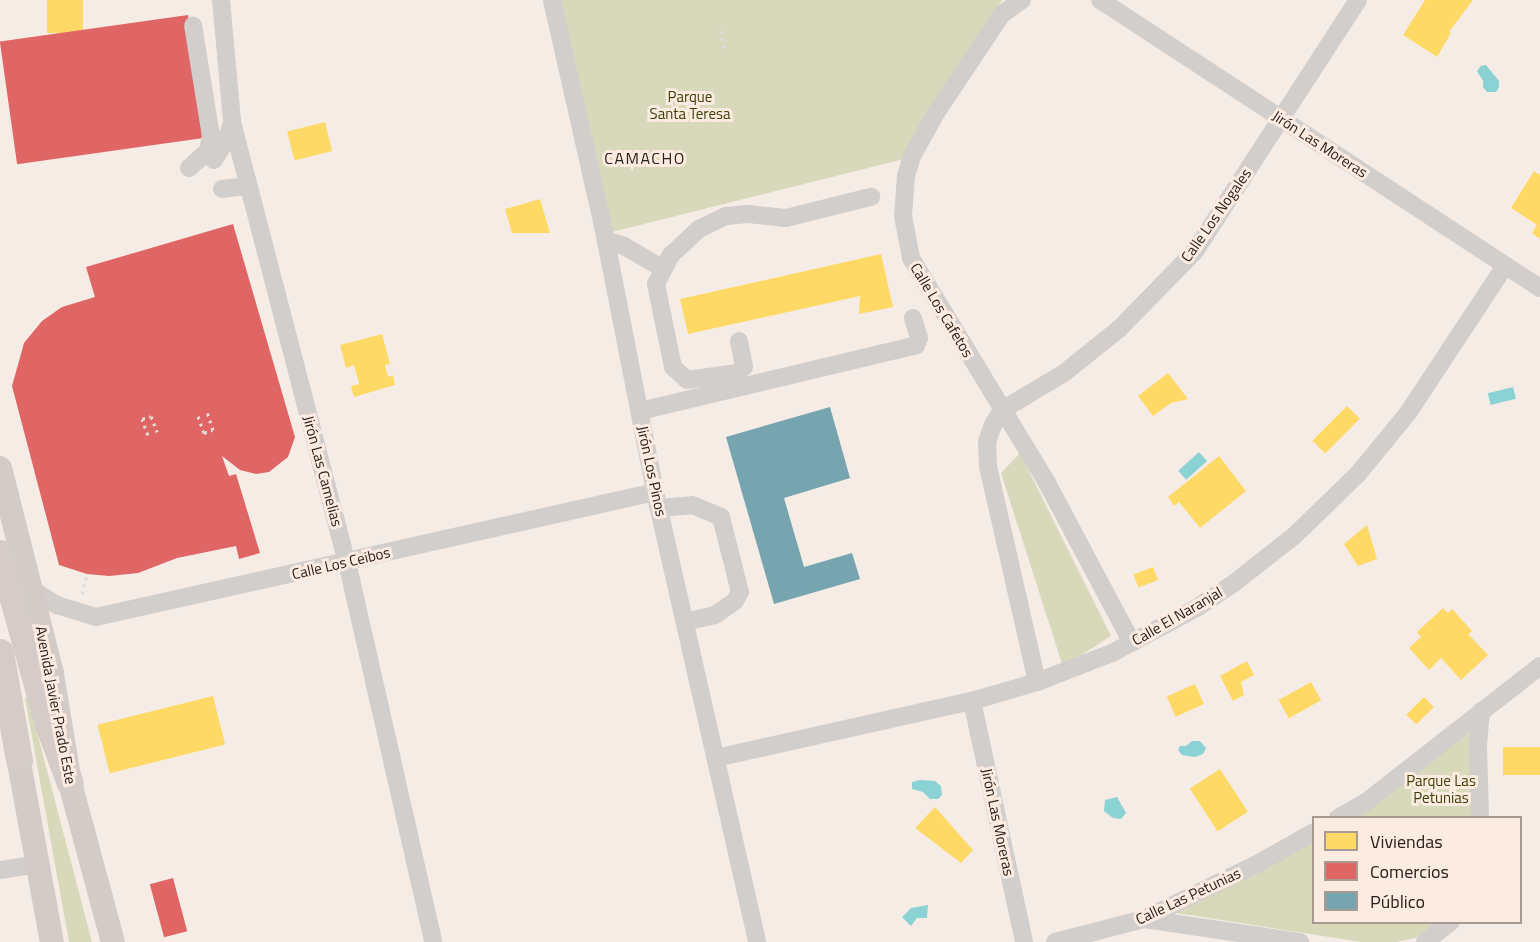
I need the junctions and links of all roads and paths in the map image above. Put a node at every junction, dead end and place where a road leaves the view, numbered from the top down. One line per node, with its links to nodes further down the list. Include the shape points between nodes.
1 (221, 0): 11 (street, Jirón Las Camelias)
2 (552, 0): 17 (street, Jirón Los Pinos)
3 (1022, 0): 6 (street, Calle Los Cafetos)
4 (1100, 0): 10 (street, Jirón Las Moreras)
5 (1358, 0): 10 (street, Calle Los Nogales)
6 (1005, 7): 23 (street, Calle Los Cafetos, via 912,156 903,216 911,258)
7 (193, 25): 13 (street, via 211,136 208,150)
8 (721, 30): 9 (path)
9 (725, 53)
10 (1282, 119): 18 (street, Jirón Las Moreras); 23 (street, Calle Los Nogales, via 1195,251 1119,329 1064,373)
11 (232, 122): 12 (street); 14 (street, Jirón Las Camelias)
12 (214, 160)
13 (189, 168)
14 (248, 186): 15 (street); 32 (street, Jirón Las Camelias)
15 (222, 189)
16 (871, 197): 19 (street, via 786,219 748,214 726,216 684,241)
17 (606, 240): 19 (street); 24 (street, Jirón Los Pinos)
18 (1505, 266): 20 (street, Jirón Las Moreras); 35 (street, Calle El Naranjal, via 1408,413 1327,506 1234,583)
19 (662, 268): 22 (street, via 656,284 673,367 687,380 737,373 744,367)
20 (1540, 288)
21 (912, 318): 24 (street, via 919,338 916,345)
22 (739, 341)
23 (1002, 410): 35 (street, Calle Los Cafetos, via 1047,483); 39 (street, via 987,441 988,466)
24 (640, 411): 30 (street, Jirón Los Pinos)
25 (207, 412): 26 (path, via 213,430 204,433)
26 (198, 416)
27 (158, 432): 28 (path, via 151,416 142,419)
28 (148, 435)
29 (0, 468): 33 (main road, Avenida Javier Prado Este)
30 (657, 500): 32 (street, Calle Los Ceibos); 34 (street, Jirón Los Pinos); 34 (street, Calle Los Ceibos, via 692,505 721,517 740,592 735,601 715,615)
31 (0, 553): 44 (highway, via 48,724)
32 (347, 562): 33 (street, Calle Los Ceibos, via 96,617 57,605); 54 (street, Jirón Las Camelias)
33 (31, 589): 44 (main road, Avenida Javier Prado Este, via 52,674)
34 (685, 622): 42 (street, Jirón Los Pinos)
35 (1132, 643): 39 (street, Calle El Naranjal)
36 (0, 652): 43 (highway)
37 (1540, 666): 41 (street)
38 (0, 677): 43 (main road)
39 (1037, 682): 40 (street, Calle El Naranjal)
40 (972, 701): 42 (street, Calle El Naranjal); 56 (street, Jirón Las Moreras)
41 (1480, 711): 45 (street, via 1365,802); 46 (street)
42 (716, 758): 55 (street, Jirón Los Pinos)
43 (19, 760): 48 (main road)
44 (70, 783): 53 (main road, Avenida Javier Prado Este)
45 (1341, 816)
46 (1480, 816)
47 (1312, 833): 50 (street, Calle Las Petunias)
48 (38, 864): 49 (street); 52 (main road)
49 (0, 870)
50 (1144, 920): 57 (street, Calle Las Petunias); 58 (street)
51 (1448, 924): 59 (street)
52 (52, 942)
53 (113, 942)
54 (433, 942)
55 (757, 942)
56 (1024, 942)
57 (1054, 942)
58 (1300, 942)
59 (1425, 942)

